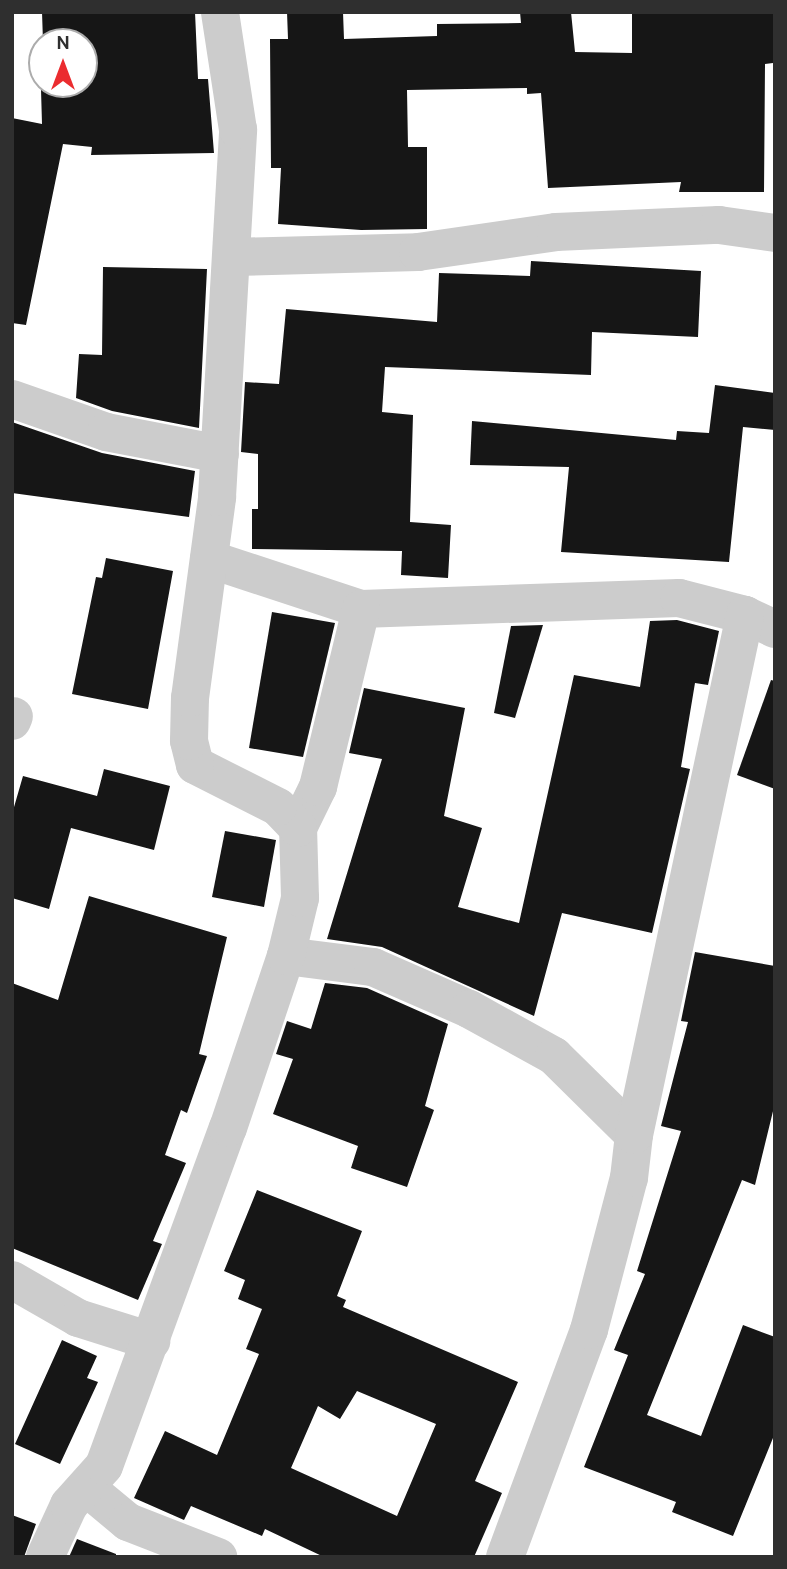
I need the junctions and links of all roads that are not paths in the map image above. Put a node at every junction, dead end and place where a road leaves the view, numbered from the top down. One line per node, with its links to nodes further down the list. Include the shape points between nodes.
1 (220, 12): 3 (street, via 238,130)
2 (775, 233): 3 (street, via 719,225 556,232 418,252)
3 (232, 257): 5 (street)
4 (12, 399): 5 (street, via 106,432)
5 (220, 454): 6 (street)
6 (209, 559): 7 (street); 9 (street, via 190,698 189,741 195,765 278,807)
7 (360, 609): 8 (street, via 679,598); 9 (street, via 318,787)
8 (760, 622): 11 (street)
9 (298, 828): 10 (street, via 300,898)
10 (286, 956): 11 (street, via 373,967 469,1009 554,1056); 13 (street)
11 (634, 1135): 17 (street, via 629,1178 589,1330)
12 (12, 1280): 13 (street, via 78,1318)
13 (151, 1341): 14 (street, via 104,1466)
14 (87, 1488): 15 (street, via 69,1504); 16 (street, via 128,1522)
15 (44, 1557)
16 (218, 1557)
17 (505, 1557)

